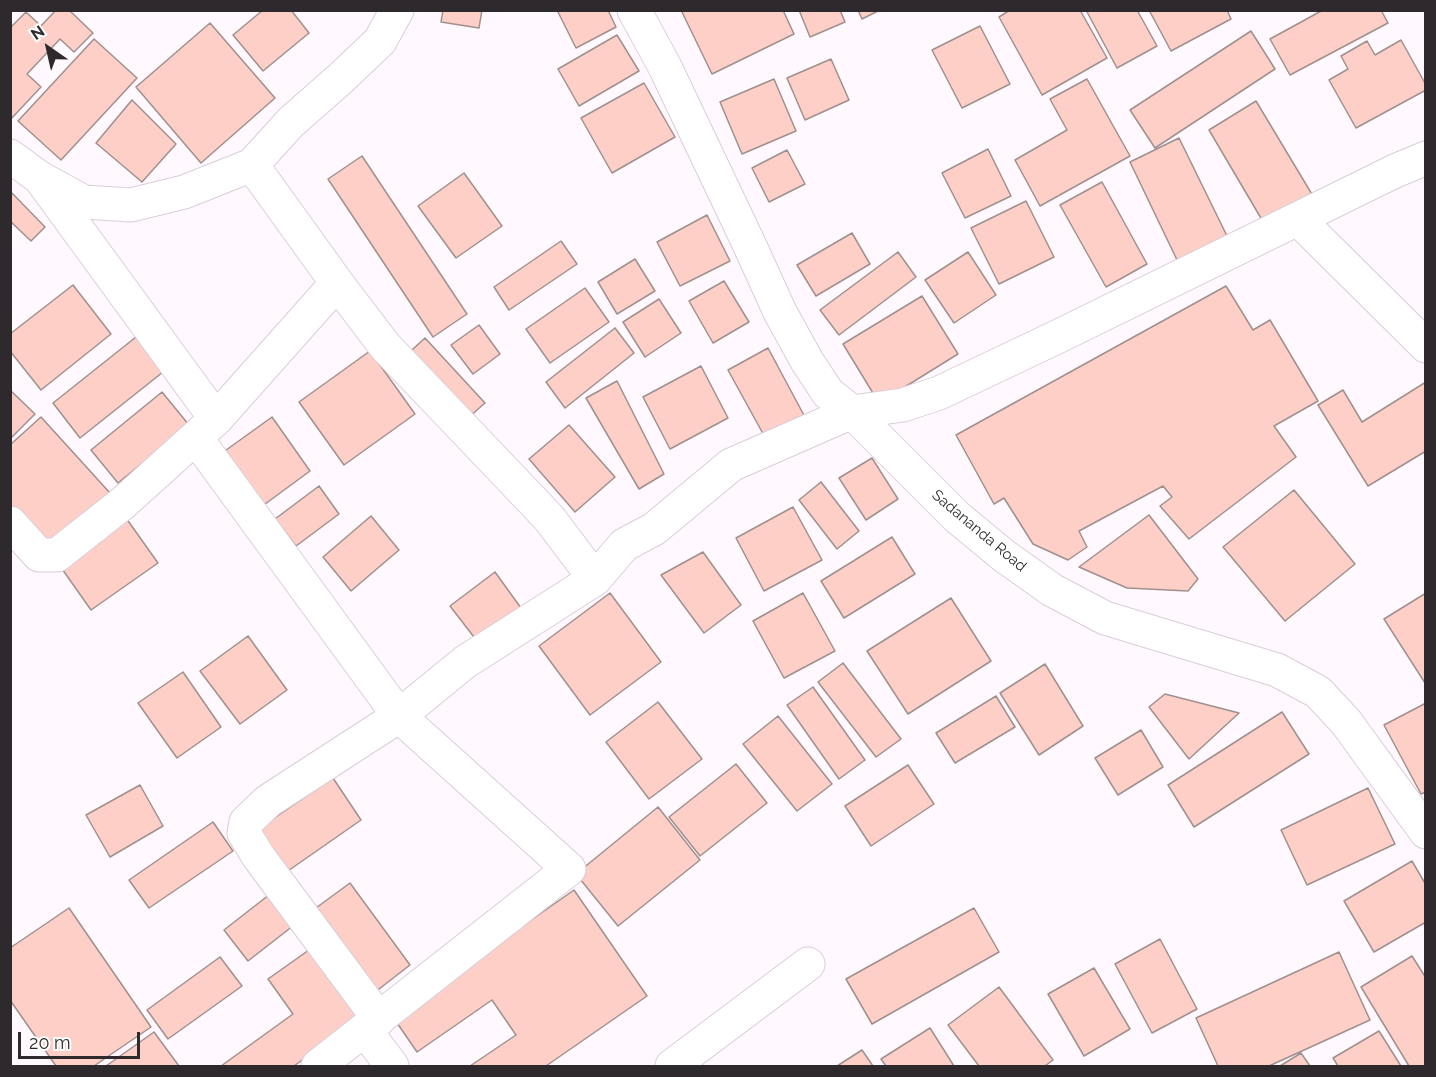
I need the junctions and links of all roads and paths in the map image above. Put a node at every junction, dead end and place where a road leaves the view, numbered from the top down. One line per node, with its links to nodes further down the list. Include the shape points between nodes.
1 (397, 10): 5 (street, via 380,41 291,122)
2 (634, 10): 10 (street, Sadananda Road, via 665,67 780,312 828,393)
3 (10, 156): 6 (street)
4 (1425, 158): 7 (street)
5 (252, 165): 6 (street, via 184,192 132,205 84,202); 8 (street)
6 (40, 178): 11 (street)
7 (1298, 219): 9 (street); 10 (street, via 939,393 903,405)
8 (337, 283): 11 (street); 13 (street, via 385,346 549,518)
9 (1425, 346)
10 (852, 412): 13 (street, via 731,465 654,529 624,545); 15 (street, Sadananda Road, via 957,517 1052,590 1105,618 1277,670 1318,692 1346,722)
11 (206, 428): 12 (street, via 123,503 57,555 39,555); 14 (street)
12 (10, 523)
13 (595, 579): 14 (street, via 465,662)
14 (399, 716): 17 (street, via 268,801 246,822 244,833); 17 (street, via 569,869)
15 (1425, 832)
16 (808, 964): 20 (street)
17 (372, 1024): 18 (street); 19 (street)
18 (318, 1066)
19 (392, 1066)
20 (672, 1066)

